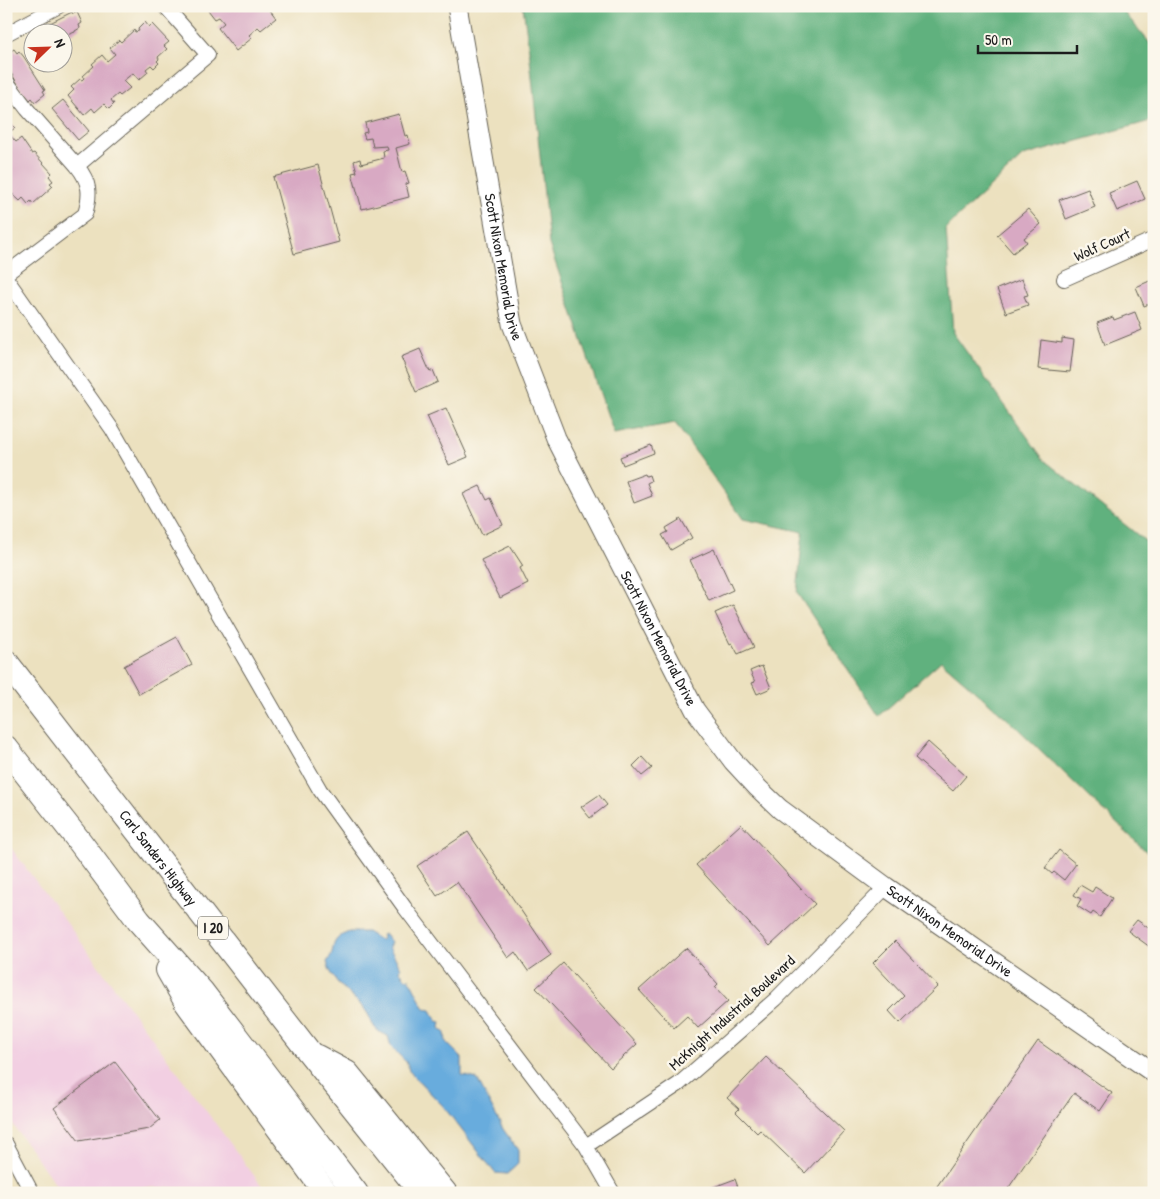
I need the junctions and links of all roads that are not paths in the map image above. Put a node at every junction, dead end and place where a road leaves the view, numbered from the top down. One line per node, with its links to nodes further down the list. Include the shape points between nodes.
1 (59, 6): 4 (street)
2 (165, 6): 6 (street, via 208,55)
3 (458, 6): 13 (main road, Scott Nixon Memorial Drive, via 512,324 556,438 695,710 733,761 780,809)
4 (6, 34)
5 (6, 80): 6 (street)
6 (77, 166): 8 (street, via 85,176 89,190 85,214)
7 (1154, 239): 10 (street, Wolf Court)
8 (6, 274)
9 (6, 278): 18 (street, via 112,429 320,790 405,908)
10 (1064, 279)
11 (6, 662): 15 (highway, Carl Sanders Highway / I 20)
12 (6, 748): 14 (highway)
13 (886, 887): 16 (main road, Scott Nixon Memorial Drive); 18 (street, McKnight Industrial Boulevard, via 776,998 679,1084)
14 (139, 921): 20 (highway, via 188,1003); 21 (highway, via 202,992)
15 (309, 1052): 22 (highway, Carl Sanders Highway / I 20); 23 (highway, via 347,1073)
16 (1154, 1073)
17 (6, 1144): 19 (street)
18 (586, 1146): 24 (street)
19 (32, 1193)
20 (326, 1193)
21 (356, 1193)
22 (422, 1193)
23 (445, 1193)
24 (612, 1193)

